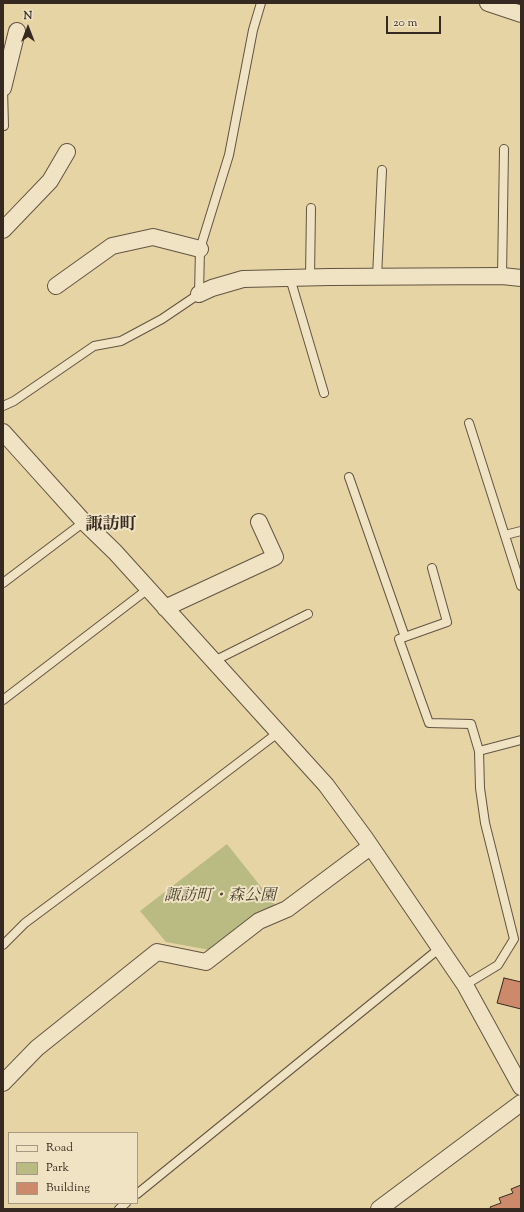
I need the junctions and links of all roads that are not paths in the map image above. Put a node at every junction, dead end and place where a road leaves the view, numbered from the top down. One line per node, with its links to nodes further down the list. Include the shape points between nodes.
1 (261, 3): 12 (lane, via 253,30 229,155)
2 (488, 3): 3 (street)
3 (521, 14)
4 (17, 31): 5 (street)
5 (3, 89): 6 (lane)
6 (4, 126)
7 (504, 149): 13 (lane)
8 (67, 152): 11 (street, via 50,181)
9 (382, 170): 15 (lane)
10 (311, 208): 14 (lane)
11 (3, 230)
12 (200, 249): 18 (street, via 153,237 112,246); 19 (lane)
13 (502, 276): 15 (street); 17 (street)
14 (310, 277): 15 (street); 16 (street)
15 (377, 277)
16 (290, 278): 19 (street, via 243,279); 20 (lane)
17 (521, 278)
18 (56, 286)
19 (199, 294): 21 (lane, via 121,342 94,346)
20 (324, 393)
21 (3, 406)
22 (469, 423): 28 (lane)
23 (3, 432): 25 (street)
24 (349, 477): 35 (lane)
25 (84, 522): 30 (lane); 32 (street)
26 (259, 522): 33 (street, via 275,557)
27 (521, 531): 28 (lane)
28 (505, 535): 31 (lane)
29 (432, 568): 35 (lane, via 448,622)
30 (3, 584)
31 (521, 586)
32 (148, 589): 33 (street); 37 (lane)
33 (165, 608): 36 (street)
34 (308, 614): 36 (lane)
35 (405, 637): 40 (lane, via 399,639 429,723 471,724)
36 (214, 661): 38 (street)
37 (3, 700)
38 (279, 732): 41 (street, via 326,785); 42 (lane, via 25,923)
39 (521, 740): 40 (lane)
40 (479, 751): 44 (lane, via 484,823 514,939 498,965)
41 (370, 847): 43 (street); 45 (street, via 287,909 259,921 206,962 157,952 37,1048)
42 (3, 945)
43 (440, 948): 44 (street); 48 (lane)
44 (465, 985): 46 (street)
45 (3, 1083)
46 (521, 1087)
47 (521, 1103): 49 (street)
48 (138, 1193)
49 (379, 1209)

